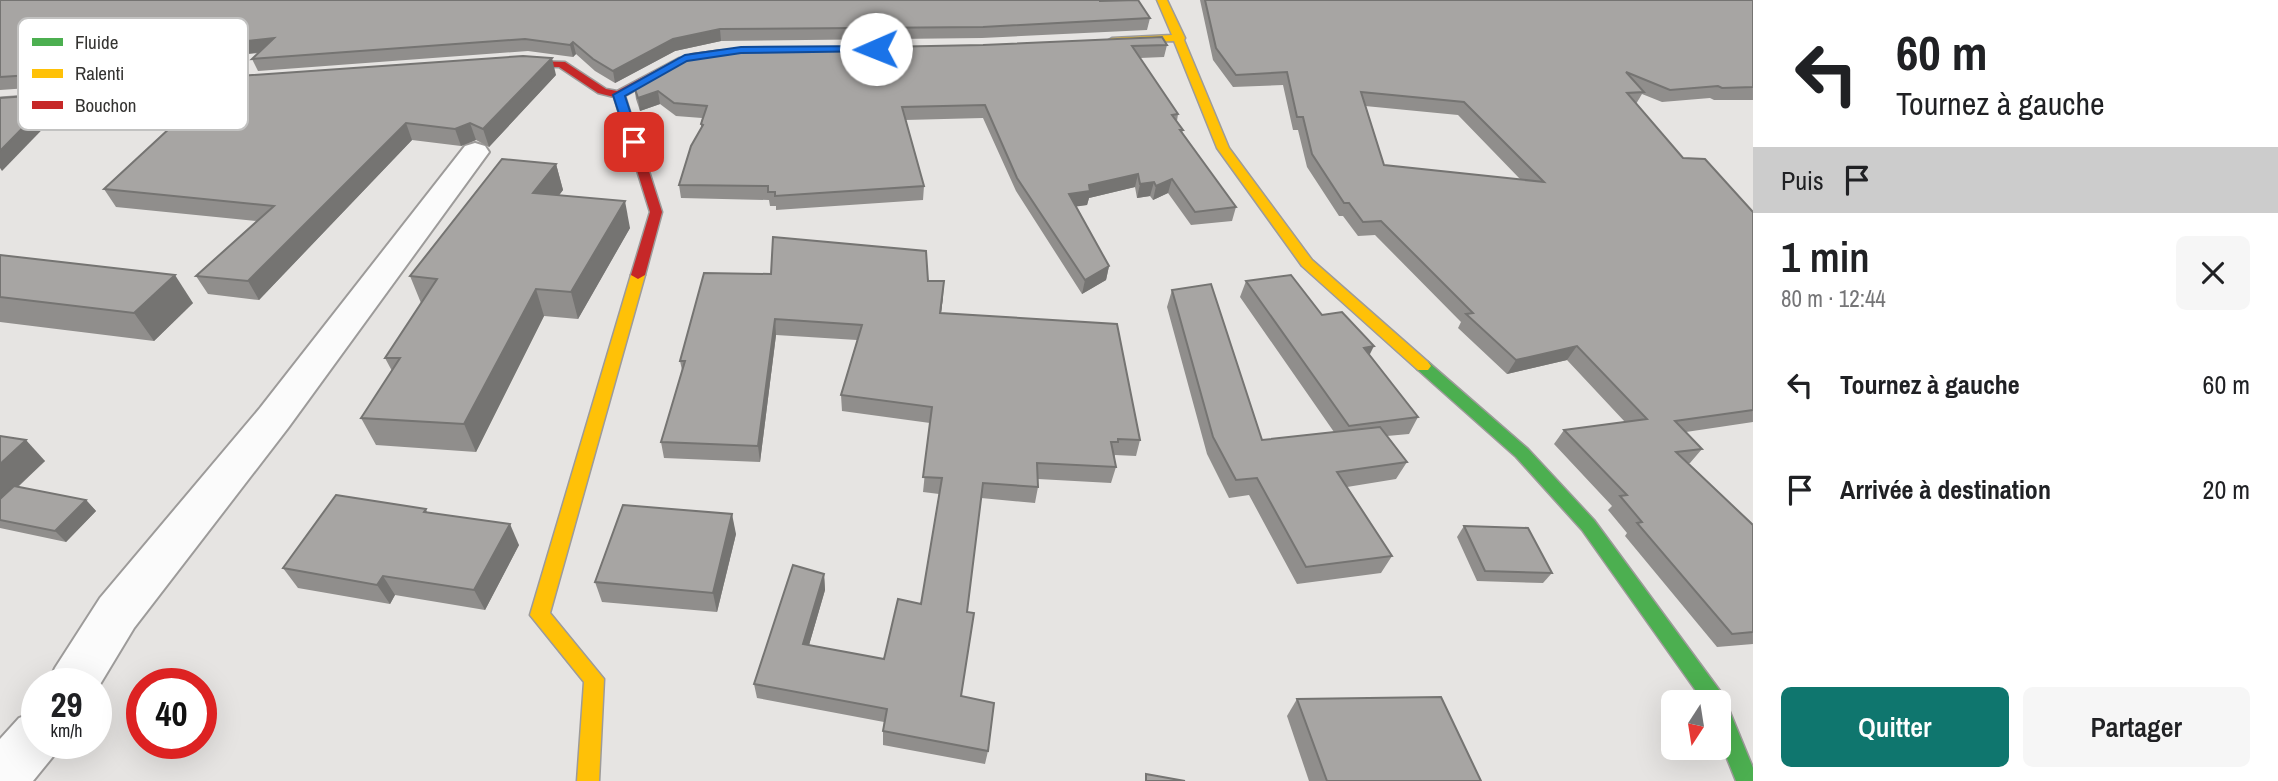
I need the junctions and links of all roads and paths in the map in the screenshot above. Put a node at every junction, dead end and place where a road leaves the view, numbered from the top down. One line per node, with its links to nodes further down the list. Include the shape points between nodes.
1 (1162, 0): 2 (street)
2 (1180, 38): 3 (street); 13 (street, via 1223,148 1307,262 1522,453 1588,525)
3 (1101, 42)
4 (697, 56): 8 (street, via 685,58)
5 (480, 64): 8 (street, via 561,64 602,91)
6 (289, 80): 7 (street)
7 (248, 83)
8 (619, 95): 17 (street, via 656,212 540,615 594,679)
9 (18, 99): 10 (street)
10 (0, 100)
11 (475, 152): 12 (street, via 274,418 117,613)
12 (83, 668)
13 (1707, 690)
14 (1731, 740): 18 (street)
15 (21, 755): 16 (street)
16 (0, 779)
17 (588, 781)
18 (1747, 781)

